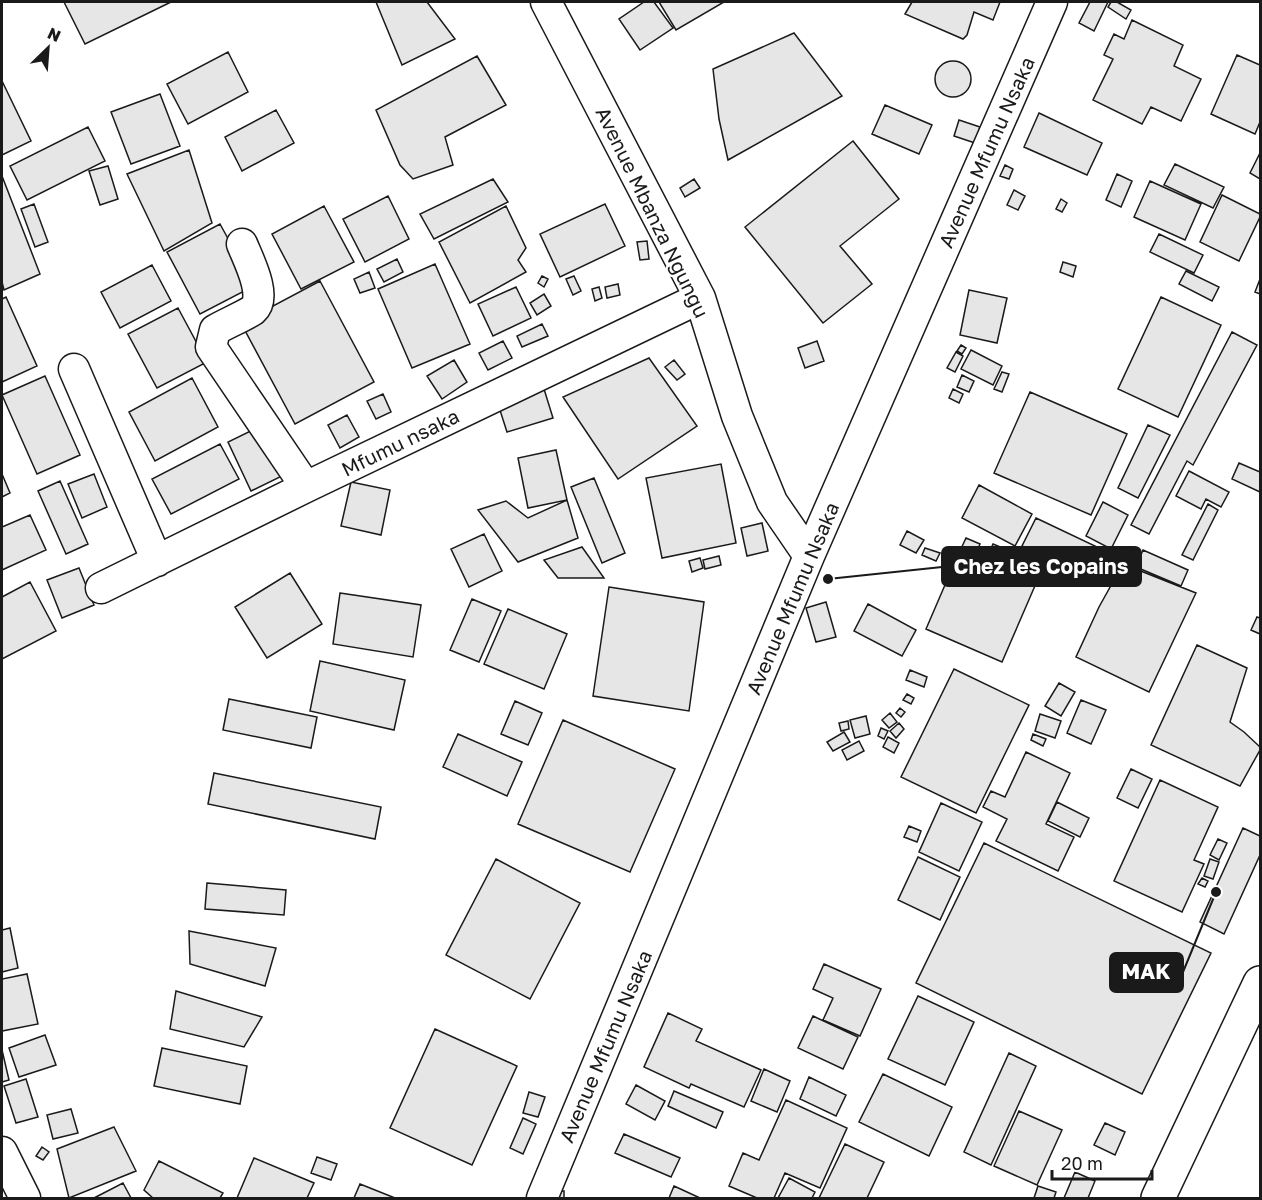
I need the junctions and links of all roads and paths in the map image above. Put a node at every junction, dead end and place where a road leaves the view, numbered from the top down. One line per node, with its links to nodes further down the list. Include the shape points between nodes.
1 (546, 2): 4 (street, Avenue Mbanza Ngungu)
2 (1052, 2): 7 (street, Avenue Mfumu Nsaka)
3 (242, 244): 6 (street, via 259,289 258,302 253,309 215,330 211,346)
4 (700, 298): 6 (street, Mfumu nsaka); 7 (street, Avenue Mbanza Ngungu, via 737,416 772,502)
5 (74, 369): 8 (street)
6 (306, 487): 8 (street, Mfumu nsaka)
7 (809, 556): 13 (street, Avenue Mfumu Nsaka)
8 (157, 561): 9 (street, Mfumu nsaka)
9 (101, 588)
10 (1260, 983): 14 (street)
11 (2, 1152): 12 (street)
12 (25, 1198)
13 (542, 1198)
14 (1158, 1198)

